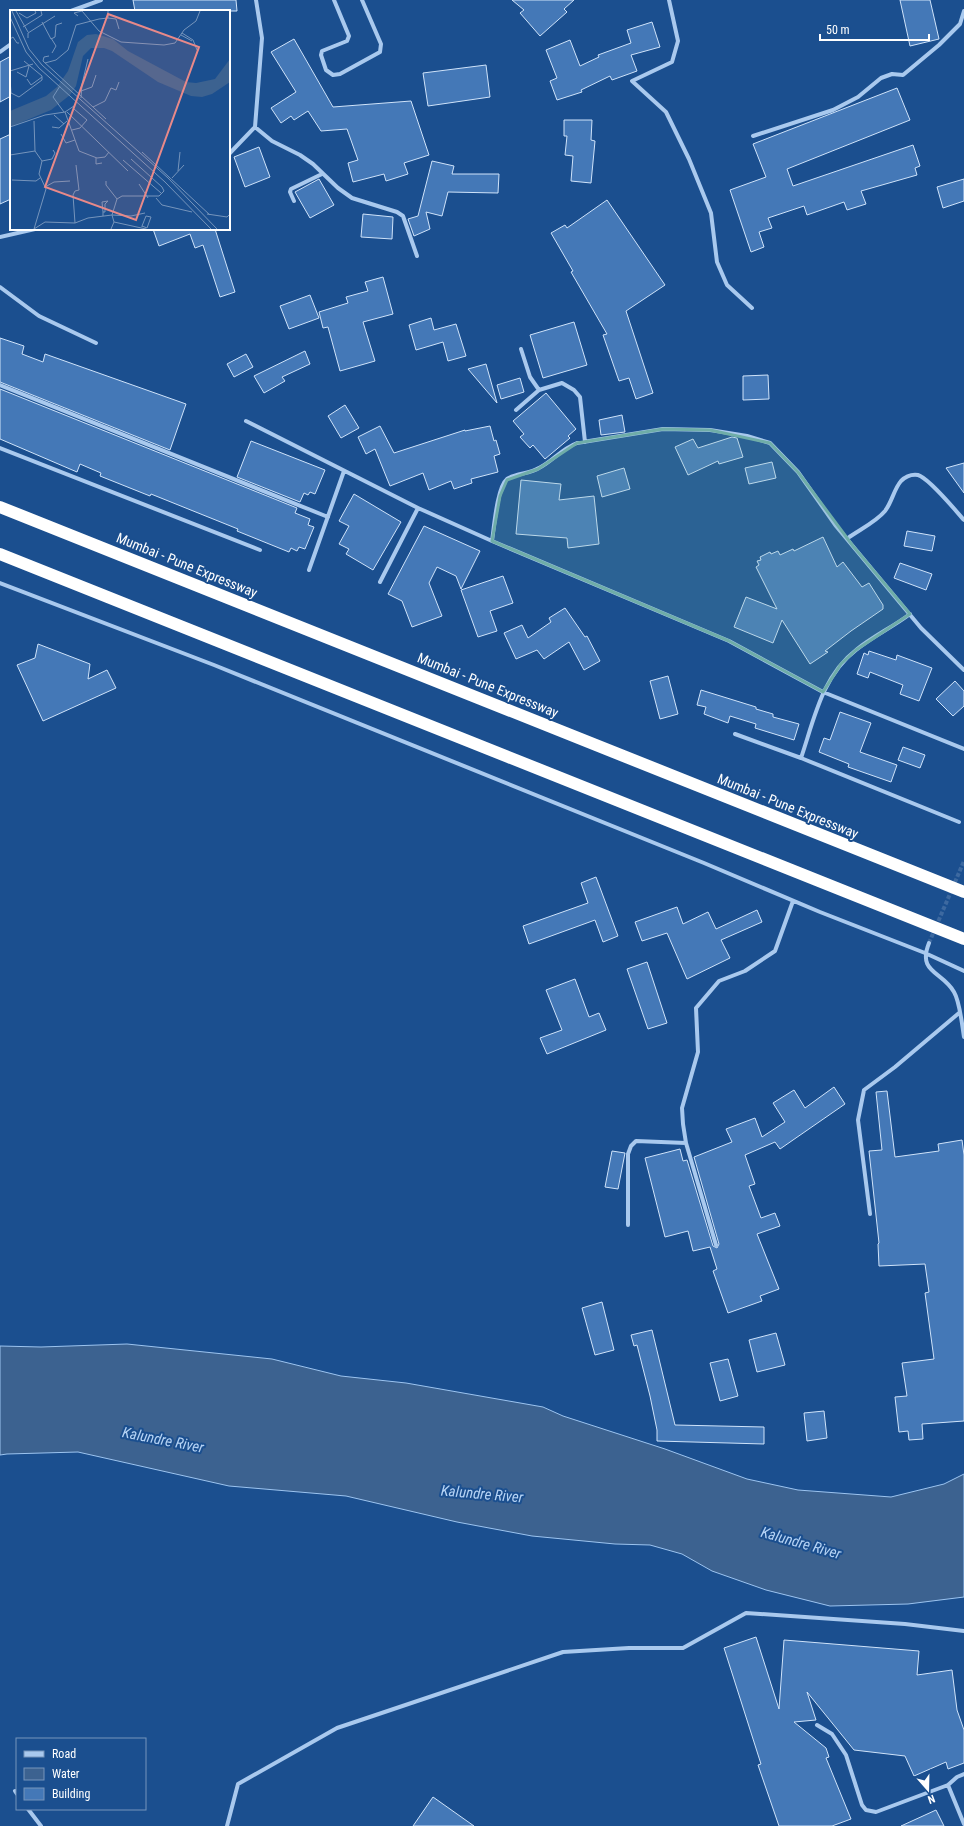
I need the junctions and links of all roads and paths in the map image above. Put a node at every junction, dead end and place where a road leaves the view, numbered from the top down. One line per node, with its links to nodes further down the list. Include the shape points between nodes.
1 (101, 0): 6 (street)
2 (256, 0): 10 (street, via 262,38)
3 (334, 0): 4 (street, via 349,36 347,41 322,51 326,70 333,75 340,74 380,52 381,44)
4 (362, 0)
5 (669, 0): 19 (street, via 678,41 672,62 632,81 666,112 711,213 717,262 726,285)
6 (74, 10)
7 (964, 11): 11 (street, via 960,24 903,75 892,74 881,78 858,97 833,110)
8 (10, 45): 9 (street)
9 (0, 52)
10 (255, 127): 12 (street); 13 (street, via 272,141 300,155)
11 (753, 136)
12 (230, 153)
13 (322, 174): 14 (street, via 291,189); 17 (street, via 352,198 403,216)
14 (294, 201)
15 (31, 230): 16 (street)
16 (0, 237)
17 (417, 256)
18 (0, 287): 20 (street, via 39,316)
19 (752, 308)
20 (96, 343)
21 (521, 349): 23 (street, via 530,377)
22 (0, 386): 31 (street)
23 (539, 390): 24 (street); 26 (street, via 562,383 574,390 580,397)
24 (516, 410)
25 (246, 421): 28 (street)
26 (585, 442): 33 (street, via 663,429 710,430 770,443 798,472 836,526); 34 (street, via 566,448 538,469 507,480 500,496)
27 (0, 448): 35 (street)
28 (344, 471): 30 (street); 31 (street)
29 (0, 506): 47 (highway, Mumbai - Pune Expressway)
30 (418, 508): 34 (street); 38 (street)
31 (328, 517): 37 (street)
32 (964, 520): 33 (street, via 928,482 918,475 912,475 899,483 883,512)
33 (848, 538): 40 (street)
34 (492, 541): 42 (street, via 729,641)
35 (260, 550)
36 (0, 554): 49 (highway)
37 (309, 570)
38 (380, 582)
39 (0, 583): 48 (street, via 214,665)
40 (910, 614): 41 (street); 42 (street, via 856,650 841,664)
41 (964, 670)
42 (823, 692): 44 (street); 45 (street)
43 (735, 734): 45 (street)
44 (964, 749)
45 (802, 758): 46 (street)
46 (959, 822)
47 (964, 892)
48 (793, 901): 51 (street); 55 (street, via 775,951 745,971 719,981 696,1008 698,1052 682,1108)
49 (964, 939)
50 (929, 943): 51 (street)
51 (925, 953): 52 (street); 53 (street, via 927,965 945,980 955,993)
52 (964, 971)
53 (959, 1013): 54 (street); 56 (street, via 864,1090 858,1120)
54 (964, 1037)
55 (686, 1143): 57 (street, via 636,1141 631,1146 628,1154); 58 (street)
56 (870, 1214)
57 (628, 1225)
58 (716, 1245)
59 (964, 1631): 66 (street, via 905,1624 746,1614 683,1648 563,1652 337,1728 238,1784)
60 (817, 1724): 62 (street, via 832,1734 843,1750 862,1805 871,1812)
61 (964, 1774): 62 (street)
62 (948, 1785): 64 (street)
63 (29, 1810): 65 (street)
64 (964, 1824)
65 (41, 1826)
66 (228, 1826)

